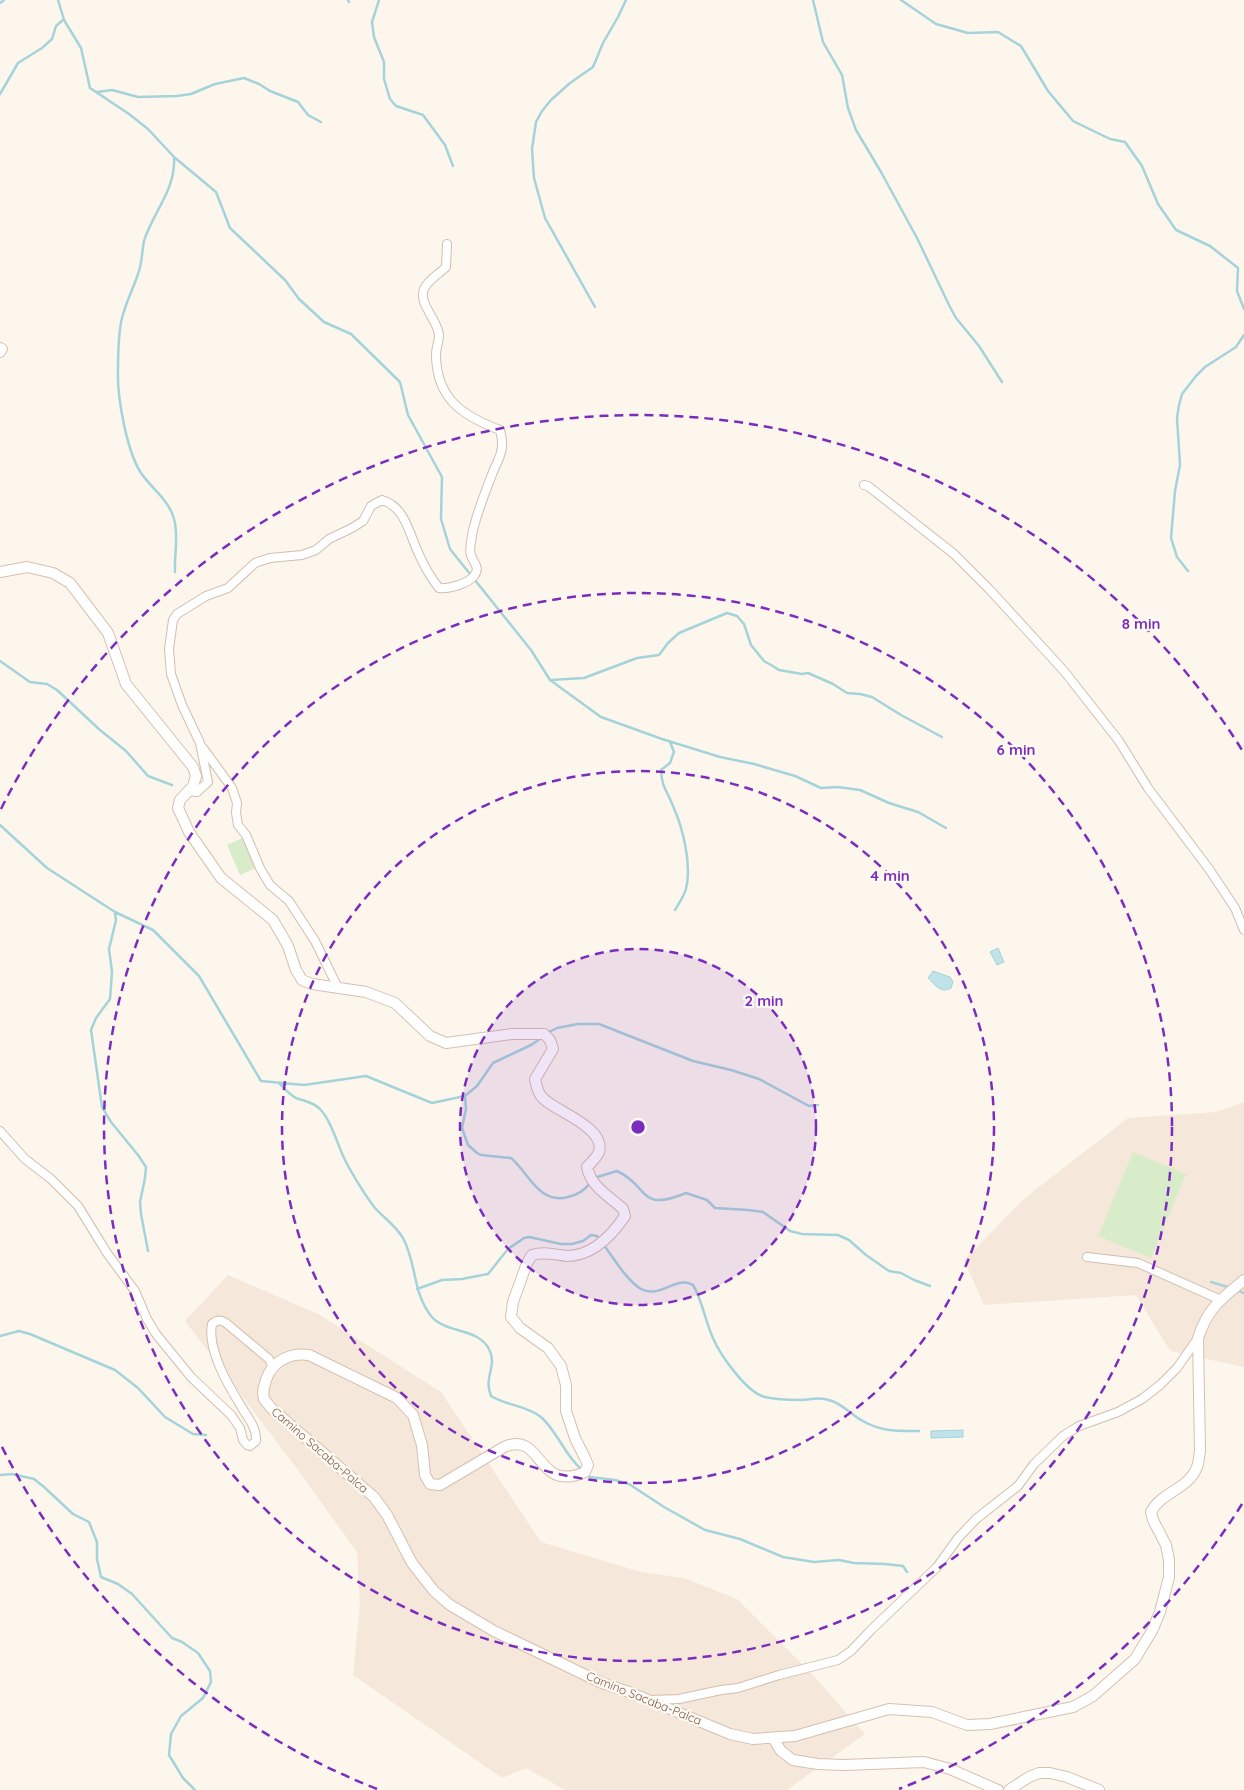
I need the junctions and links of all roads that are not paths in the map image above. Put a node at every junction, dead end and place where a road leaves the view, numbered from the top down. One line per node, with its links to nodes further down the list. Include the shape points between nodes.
1 (447, 244): 6 (street, via 446,267 429,282 423,299 436,322 439,335 437,368 447,398 472,418 500,430 503,441 502,454 472,533 470,554 477,565 474,577 448,589 439,588 426,569 401,513 391,502 382,500 371,506 363,521 329,539 316,550 255,563 228,588 189,605 173,620 169,649 171,674)
2 (0, 348): 3 (street)
3 (0, 352)
4 (864, 485): 8 (street, via 954,554 1064,671 1119,741 1148,788 1208,869 1235,908)
5 (0, 572): 7 (street, via 27,567 53,574 70,583 108,633 126,684 193,767 196,776 193,786)
6 (200, 743): 7 (street, via 208,782 197,792); 9 (street, via 232,788 237,803 238,825 246,835 260,868 270,885 289,901 315,941)
7 (187, 791): 9 (street, via 178,808 189,832 221,878 273,920 302,980)
8 (1244, 930)
9 (338, 988): 15 (street, via 366,992 395,1003 430,1036 446,1043 512,1034 544,1034 550,1040 553,1049 535,1079 538,1093 545,1101 593,1131 599,1142 599,1152 587,1168 589,1177 623,1208 625,1216 602,1242 578,1254 567,1256 541,1252 532,1255 511,1312 514,1321 548,1348 561,1366 566,1385 566,1411 588,1465 585,1472 574,1477 561,1476 546,1470 531,1449 521,1443 512,1443 440,1485 430,1484 425,1475 422,1445 412,1415 397,1398 309,1355 292,1355)
10 (0, 1132): 15 (street, via 78,1206 130,1283 156,1334 191,1377 237,1422 243,1440 250,1446 256,1441 254,1428 223,1375 210,1332 212,1324 217,1320 226,1322)
11 (1087, 1257): 13 (street, via 1138,1263)
12 (1244, 1280): 13 (street, Camino Sacaba-Palca)
13 (1221, 1300): 14 (street, Camino Sacaba-Palca, via 1203,1322)
14 (1198, 1338): 16 (street, via 1176,1368 1142,1399 1063,1436 1034,1464 1018,1486 976,1519 937,1567 861,1642 838,1660 738,1688 678,1699); 17 (street, Camino Sacaba-Palca, via 1200,1451 1197,1468 1187,1482 1160,1501 1152,1512 1166,1544 1169,1577 1160,1612 1135,1659 1093,1696 1073,1707 990,1724 967,1725 932,1712 889,1710 794,1736)
15 (273, 1366): 16 (street, Camino Sacaba-Palca, via 263,1388 264,1399 374,1497 388,1515 412,1563 434,1591 450,1605 494,1631)
16 (648, 1700): 17 (street, Camino Sacaba-Palca, via 730,1734 753,1739)
17 (773, 1738): 18 (street, via 781,1751 793,1760 844,1765 924,1762 950,1769)
18 (998, 1790)
19 (1009, 1790): 20 (street, via 1029,1777 1050,1773)
20 (1099, 1790)

